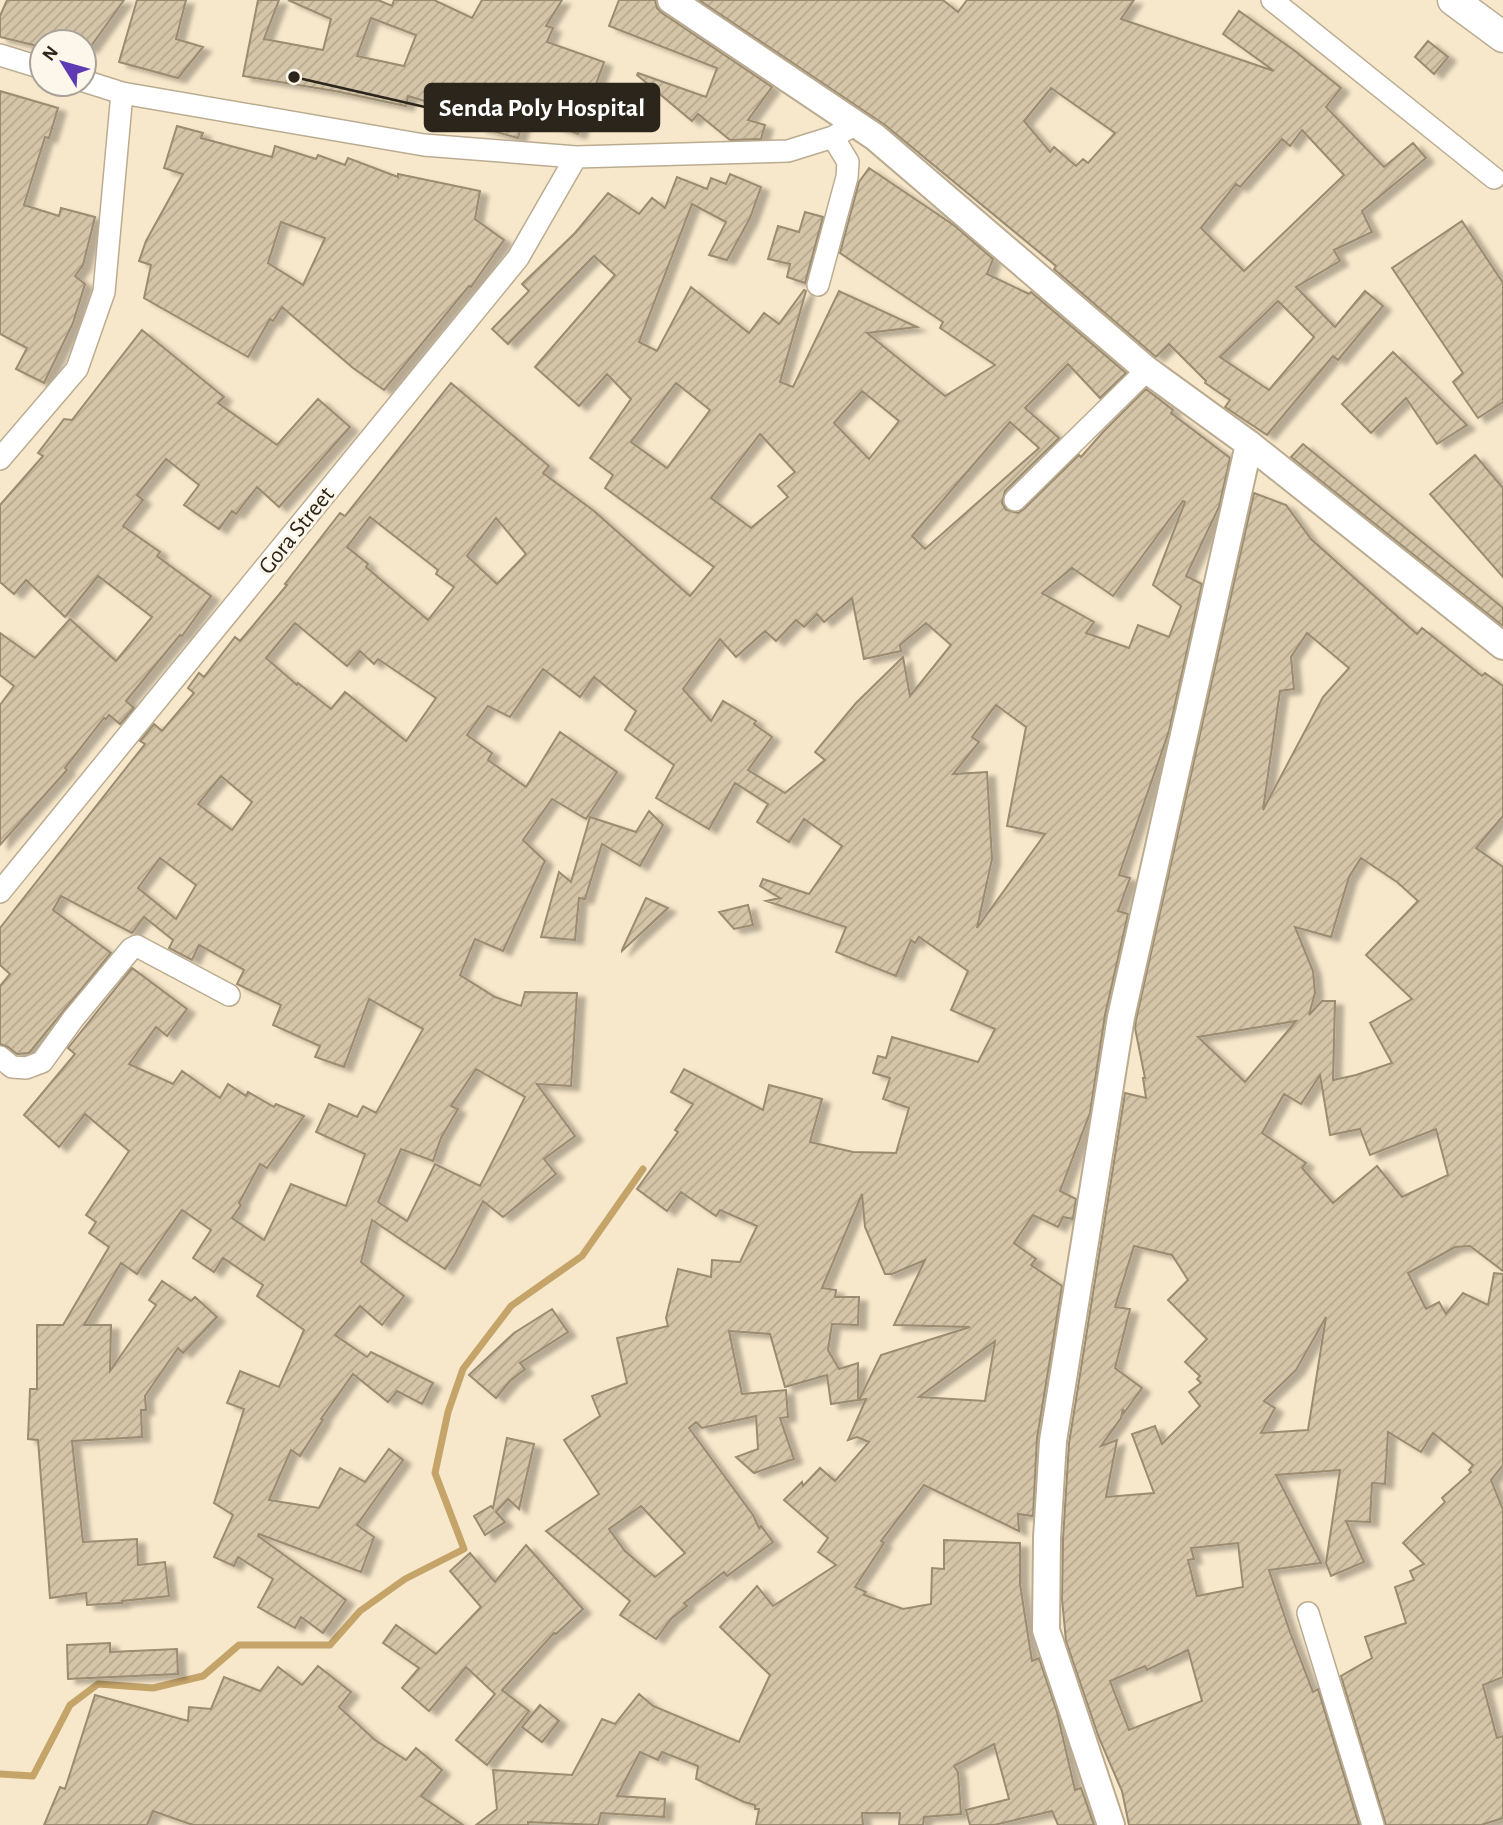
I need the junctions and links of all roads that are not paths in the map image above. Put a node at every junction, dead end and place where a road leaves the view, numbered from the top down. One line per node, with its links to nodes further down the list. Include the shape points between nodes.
1 (671, 0): 9 (street)
2 (1272, 0): 12 (street)
3 (1453, 0): 4 (main road)
4 (1503, 37)
5 (0, 55): 6 (street)
6 (28, 64)
7 (98, 85): 8 (street)
8 (122, 93): 11 (street, via 424,145); 16 (street, via 104,292 77,369)
9 (856, 124): 10 (street); 14 (street, via 876,136)
10 (833, 137): 11 (street, via 788,151); 13 (street, via 848,162 847,177)
11 (576, 157): 19 (street, Gora Street, via 518,258)
12 (1494, 178)
13 (818, 285)
14 (1147, 370): 15 (street); 17 (street)
15 (1249, 444): 18 (street); 23 (street, via 1121,1017 1053,1440 1046,1630)
16 (0, 459)
17 (1015, 500)
18 (1503, 646)
19 (0, 892)
20 (229, 995): 21 (street, via 137,946 73,1018 42,1062 12,1067)
21 (0, 1057)
22 (1308, 1613): 24 (street)
23 (1111, 1825)
24 (1373, 1825)

